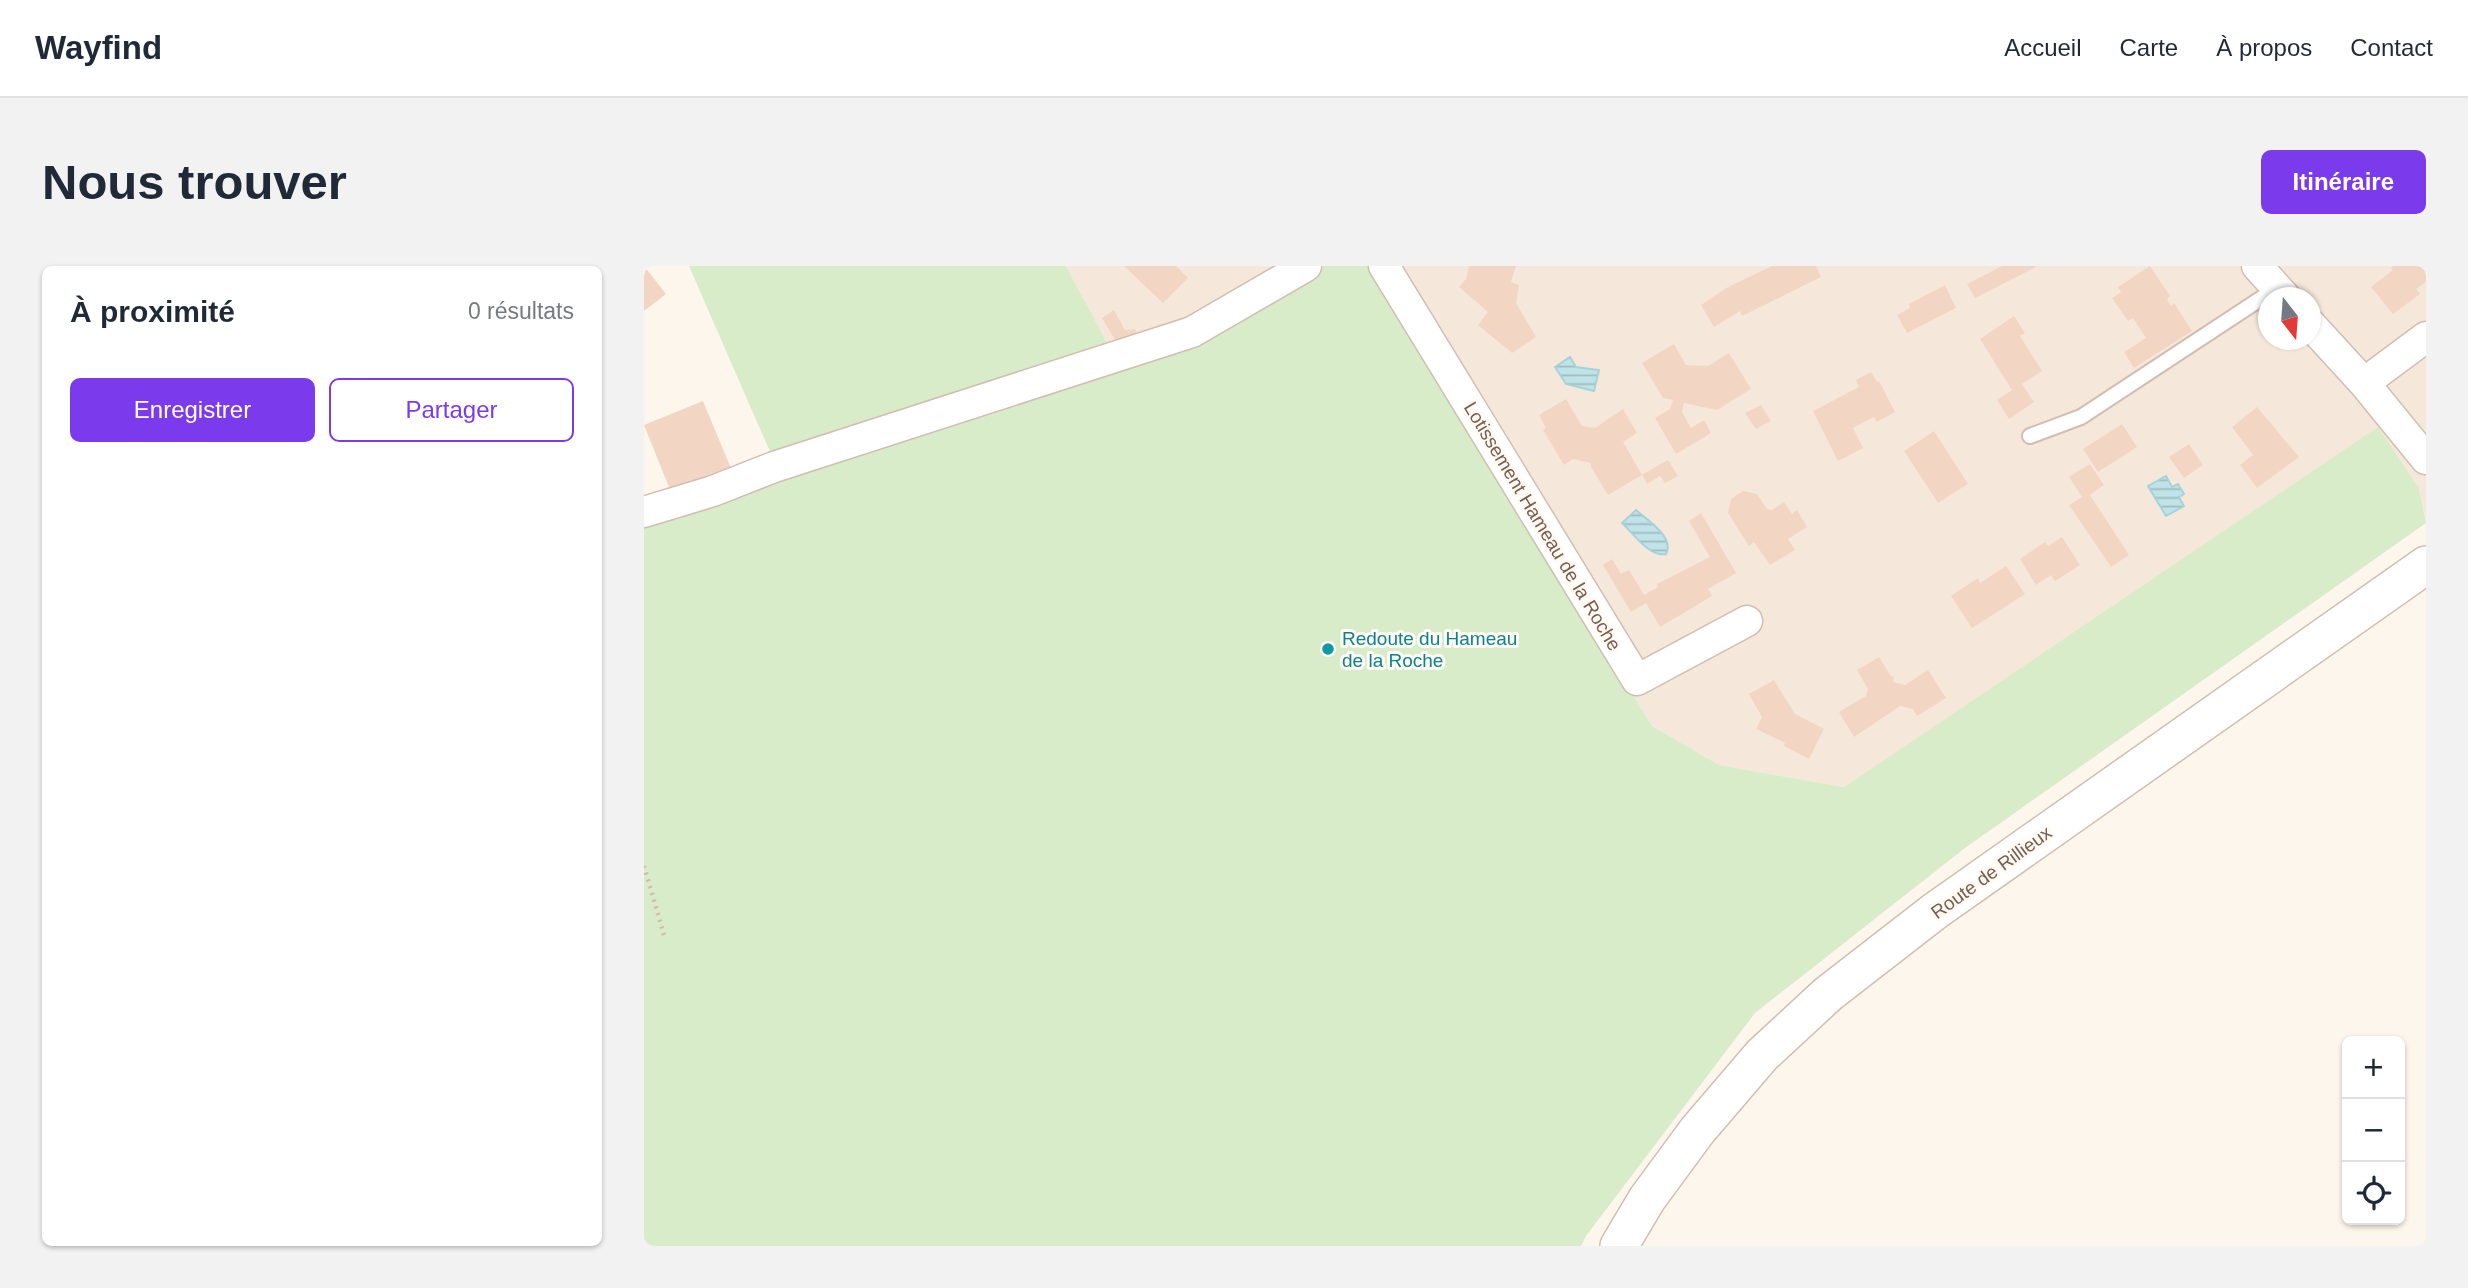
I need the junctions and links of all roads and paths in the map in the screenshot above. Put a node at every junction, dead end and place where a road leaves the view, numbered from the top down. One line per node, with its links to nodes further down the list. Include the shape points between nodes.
1 (1306, 266): 11 (street, via 1192,332)
2 (1384, 266): 13 (street, Lotissement Hameau de la Roche, via 1637,680)
3 (2257, 266): 4 (street)
4 (2276, 287)
5 (2258, 308): 9 (lane, via 2081,418)
6 (2321, 335): 8 (street)
7 (2426, 337): 8 (street)
8 (2364, 383): 10 (street)
9 (2030, 436)
10 (2426, 459)
11 (644, 512)
12 (2426, 565): 16 (street, Route de Rillieux, via 1956,896 1828,994 1762,1055 1697,1131)
13 (1747, 621)
14 (644, 866): 15 (path)
15 (664, 935)
16 (1619, 1246)

